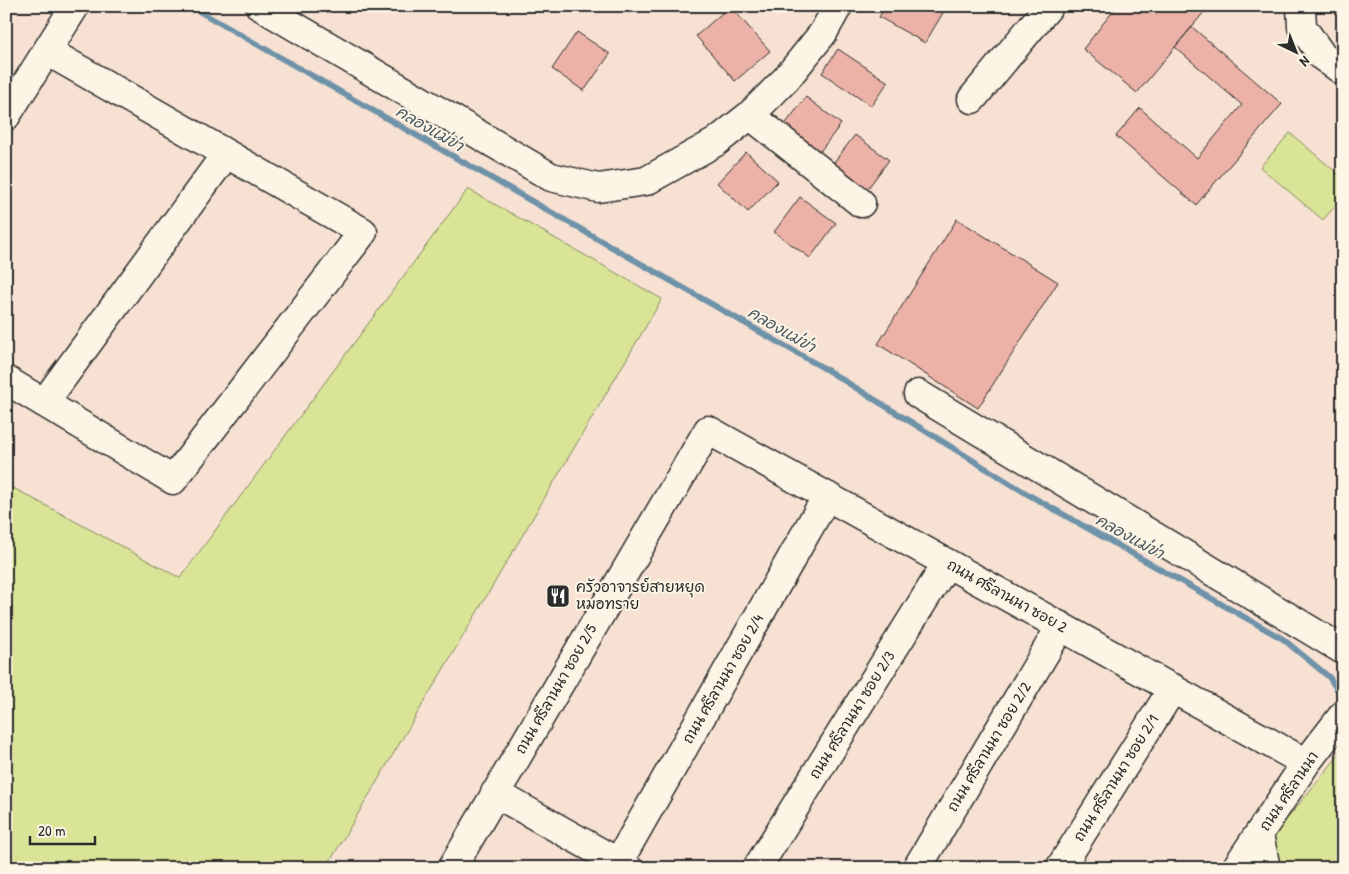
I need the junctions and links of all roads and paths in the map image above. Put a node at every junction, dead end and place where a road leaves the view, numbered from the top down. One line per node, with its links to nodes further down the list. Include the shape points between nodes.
1 (75, 6): 6 (street)
2 (260, 6): 9 (street, via 551,177 598,188 646,181 716,142)
3 (838, 6): 9 (street, via 823,33)
4 (1049, 6): 8 (street)
5 (1301, 6): 7 (street, via 1302,28 1323,57)
6 (47, 51): 10 (street); 11 (street)
7 (1343, 71)
8 (972, 99)
9 (750, 115): 12 (street)
10 (6, 116)
11 (226, 154): 15 (street); 15 (street, via 363,232 173,480)
12 (861, 203)
13 (6, 380): 15 (street)
14 (918, 394): 20 (street)
15 (44, 403)
16 (708, 430): 17 (street, ถนน ศรีลานนา ซอย 2); 24 (street, ถนน ศรีลานนา ซอย 2/5)
17 (827, 496): 18 (street, ถนน ศรีลานนา ซอย 2); 26 (street, ถนน ศรีลานนา ซอย 2/4)
18 (947, 563): 19 (street, ถนน ศรีลานนา ซอย 2); 28 (street, ถนน ศรีลานนา ซอย 2/3)
19 (1061, 626): 21 (street, ถนน ศรีลานนา ซอย 2); 29 (street, ถนน ศรีลานนา ซอย 2/2)
20 (1343, 650)
21 (1173, 688): 23 (street, ถนน ศรีลานนา ซอย 2); 30 (street, ถนน ศรีลานนา ซอย 2/1)
22 (1340, 718): 23 (street, ถนน ศรีลานนา)
23 (1306, 763): 25 (street, ถนน ศรีลานนา)
24 (495, 793): 26 (street); 27 (street, ถนน ศรีลานนา ซอย 2/5)
25 (1259, 835): 31 (street, ถนน ศรีลานนา); 32 (street)
26 (620, 866)
27 (452, 868)
28 (757, 868)
29 (917, 868)
30 (1060, 868)
31 (1236, 868)
32 (1266, 868)

